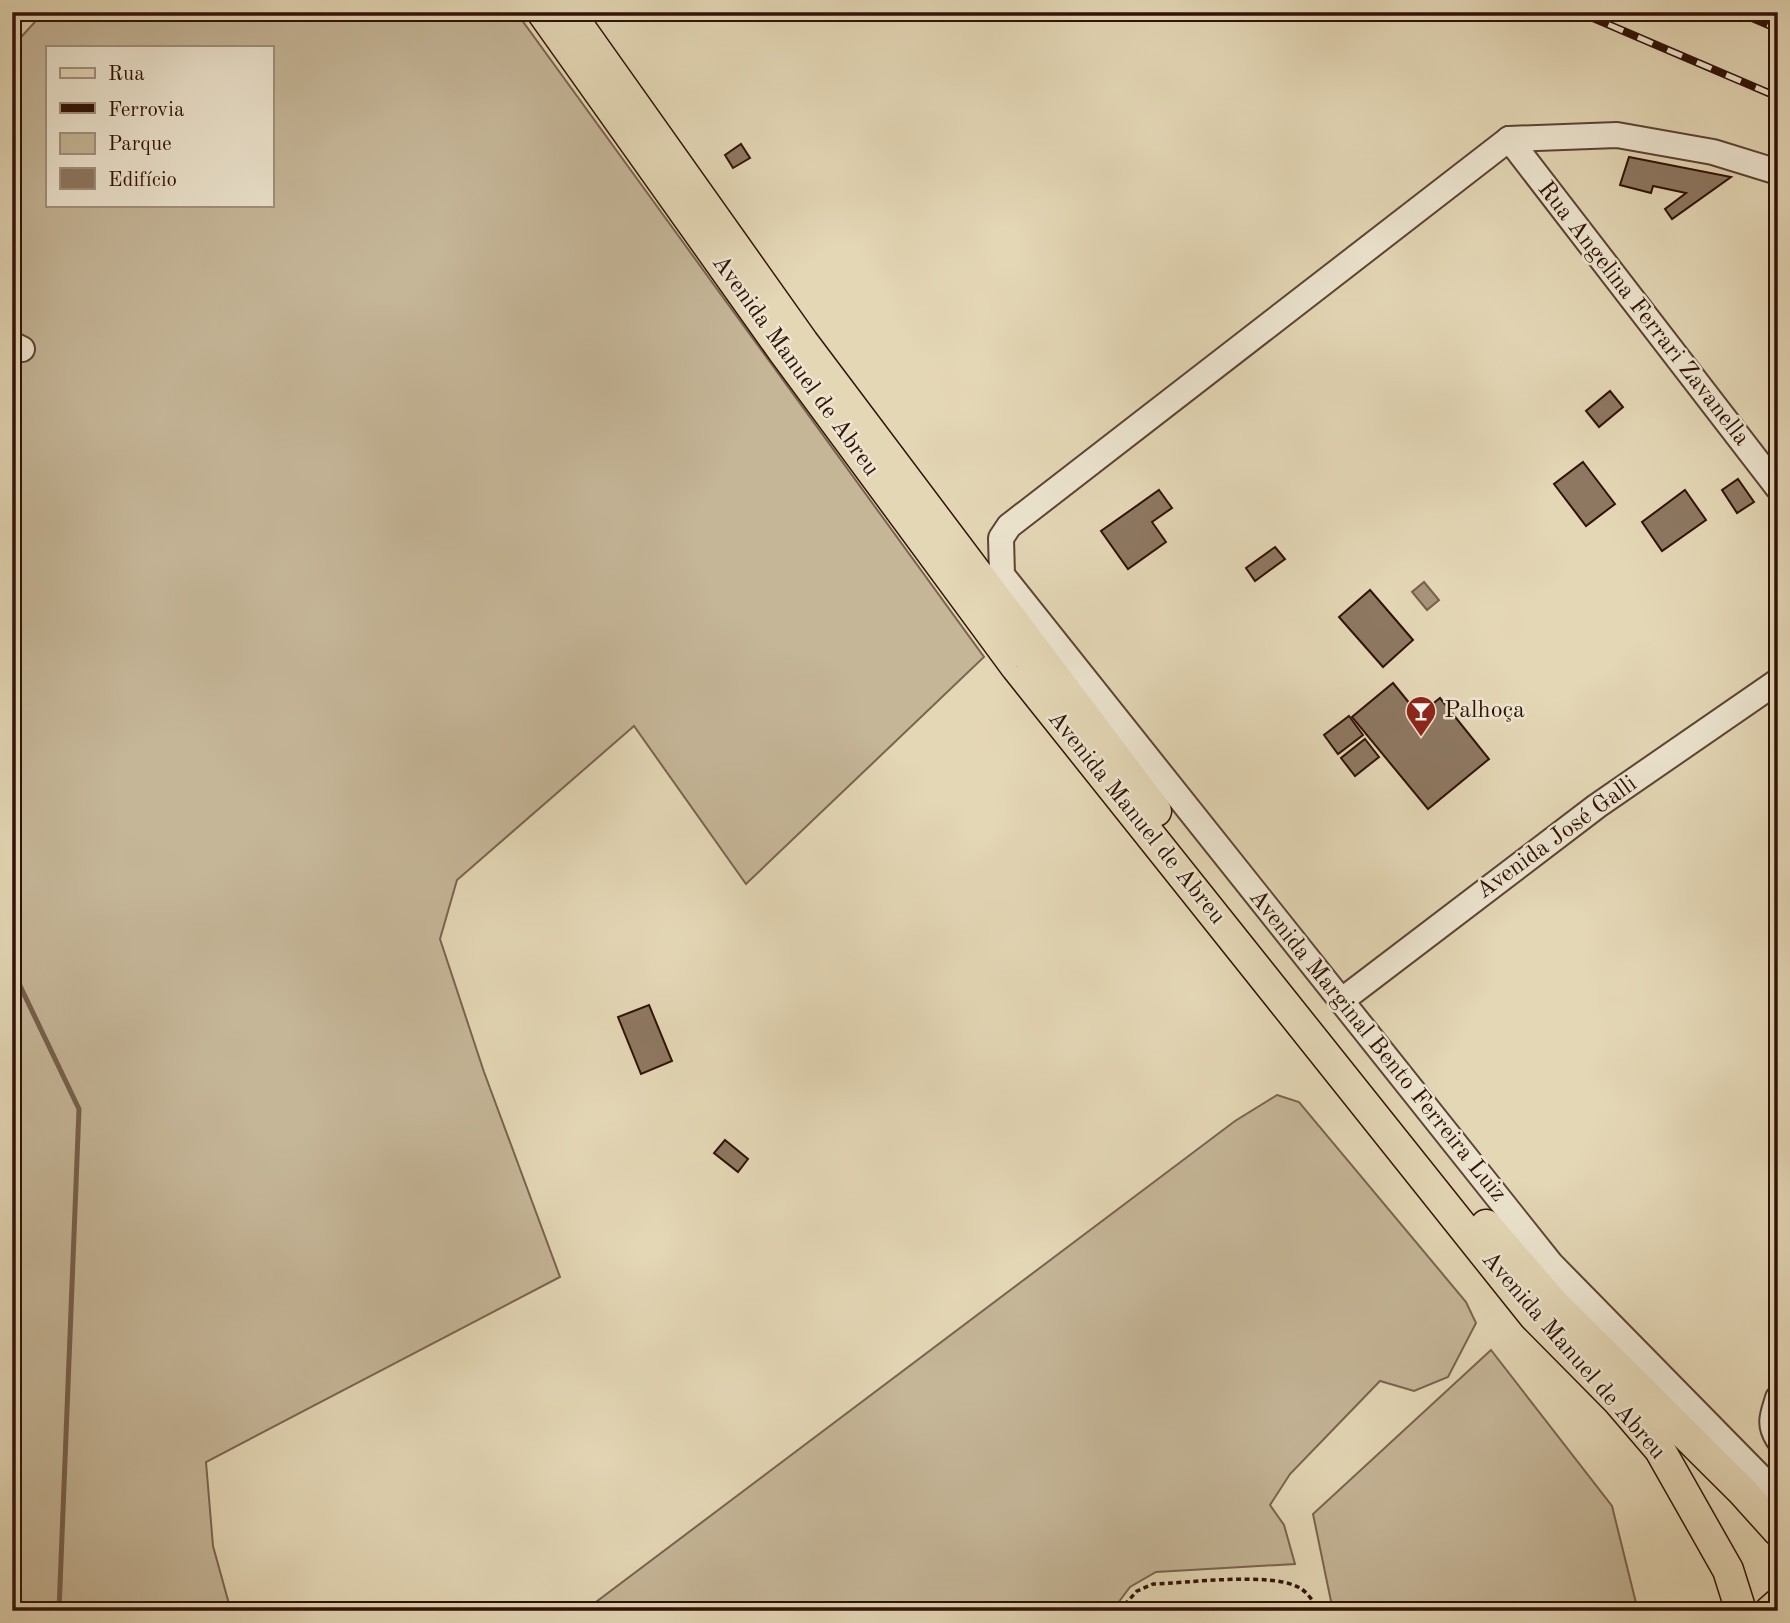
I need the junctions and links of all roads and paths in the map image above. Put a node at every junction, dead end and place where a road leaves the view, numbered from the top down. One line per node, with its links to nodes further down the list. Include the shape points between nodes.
1 (542, 12): 17 (main road, Avenida Manuel de Abreu, via 783,351 1016,667 1534,1316 1660,1450 1728,1570)
2 (569, 12): 13 (main road, Avenida Manuel de Abreu, via 811,353 1304,1005 1554,1304)
3 (1509, 139): 4 (street, via 1617,135 1713,152); 5 (street, Rua Angelina Ferrari Zavanella); 7 (street, Avenida Marginal Bento Ferreira Luiz, via 1009,526 1001,538 1002,575)
4 (1778, 172)
5 (1778, 488)
6 (1778, 681): 7 (street, Avenida José Galli, via 1597,806)
7 (1341, 1001): 11 (street, Avenida Marginal Bento Ferreira Luiz, via 1551,1264)
8 (1778, 1398): 9 (street, via 1771,1420)
9 (1778, 1439)
10 (1778, 1452): 11 (street)
11 (1753, 1470): 12 (street, Avenida Marginal Bento Ferreira Luiz)
12 (1778, 1495)
13 (1778, 1531)
14 (1778, 1604): 18 (main road)
15 (1119, 1611): 16 (path, via 1137,1591 1153,1584 1261,1579 1301,1588)
16 (1320, 1611)
17 (1741, 1611)
18 (1770, 1611)

